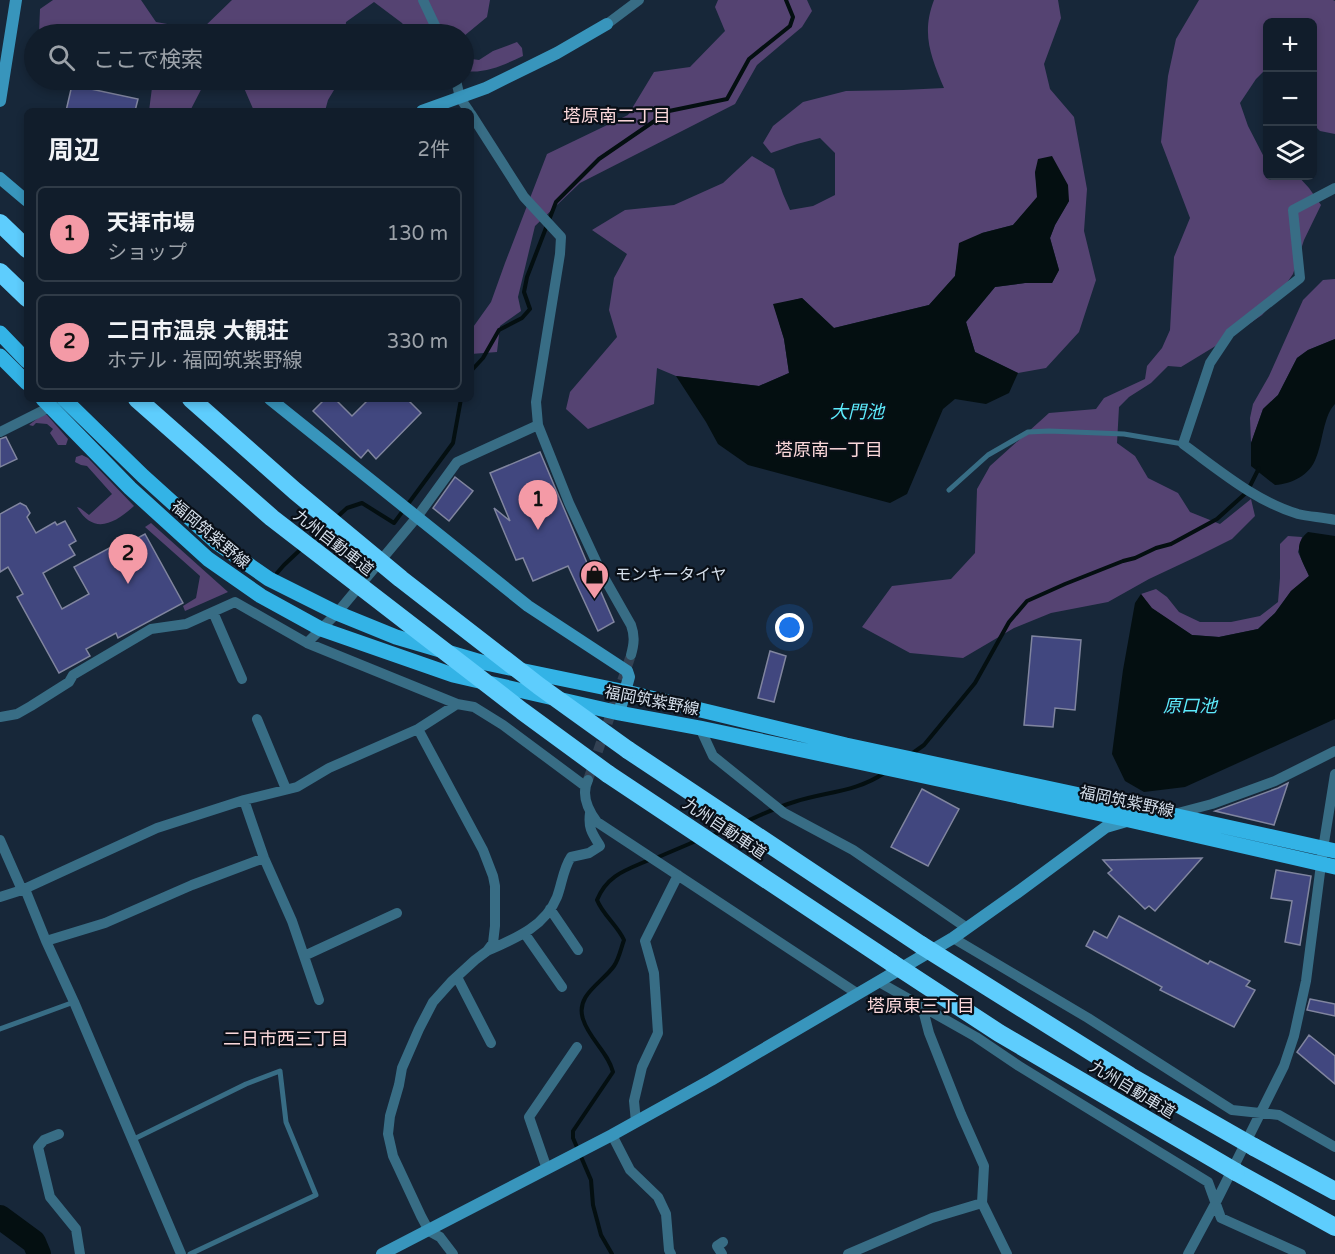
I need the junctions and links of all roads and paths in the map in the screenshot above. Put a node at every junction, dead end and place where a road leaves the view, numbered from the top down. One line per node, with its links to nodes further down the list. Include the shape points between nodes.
1 (16, 0): 8 (street)
2 (423, 0): 4 (street)
3 (639, 0): 5 (street)
4 (434, 24)
5 (607, 24): 7 (street, via 557,53)
6 (458, 90): 7 (street)
7 (460, 98): 9 (street); 10 (street)
8 (0, 101)
9 (431, 108)
10 (467, 108)
11 (474, 119): 28 (street, via 524,197 561,237 536,402)
12 (0, 178): 14 (street)
13 (1335, 188): 30 (street, via 1293,210 1300,278 1230,333 1210,363)
14 (24, 198)
15 (0, 223): 16 (highway)
16 (24, 246)
17 (0, 272): 18 (highway)
18 (24, 295)
19 (0, 333): 21 (main road)
20 (0, 356): 22 (main road)
21 (24, 358)
22 (24, 380)
23 (68, 402): 35 (main road, 福岡筑紫野線, via 216,542 269,579)
24 (139, 402): 89 (highway, 九州自動車道, bridge, via 272,518 608,774 999,1032)
25 (194, 402): 86 (highway, 九州自動車道, bridge, via 401,579 628,750 921,945 1130,1076)
26 (274, 402): 32 (street)
27 (46, 403): 29 (street); 36 (main road, 福岡筑紫野線, via 208,559 261,596)
28 (538, 425): 32 (street, via 457,462); 38 (street, via 568,503 631,625)
29 (0, 432)
30 (1183, 444): 31 (lane, via 1124,434 1028,432 988,455); 33 (street, via 1267,502 1299,514)
31 (949, 490)
32 (417, 517): 35 (street); 40 (street, via 528,606 627,671)
33 (1335, 520)
34 (213, 612): 37 (street, via 235,602); 39 (street); 43 (street, via 186,624 151,629 73,675 69,682 32,706)
35 (337, 613): 36 (street); 40 (main road, 福岡筑紫野線, via 396,637 481,662)
36 (321, 629): 37 (street); 42 (main road, 福岡筑紫野線, via 453,675)
37 (307, 643): 41 (street)
38 (631, 655)
39 (242, 679)
40 (626, 692): 42 (street); 52 (main road, 福岡筑紫野線, via 846,745)
41 (457, 704): 46 (street); 51 (street, via 474,707 587,783)
42 (619, 713): 45 (main road, 福岡筑紫野線)
43 (0, 717)
44 (257, 719): 49 (street)
45 (700, 728): 53 (main road, 福岡筑紫野線); 62 (street, via 713,756 784,813 853,850)
46 (418, 729): 49 (street); 67 (street, via 493,876 495,926 493,943)
47 (1335, 751): 52 (street, via 1264,785)
48 (1335, 774): 56 (street)
49 (286, 789): 50 (street)
50 (244, 800): 55 (street); 58 (street, via 158,828)
51 (590, 813): 57 (street, via 597,822); 60 (street, via 592,834 600,846 571,857)
52 (1173, 815): 53 (street); 56 (main road, 福岡筑紫野線)
53 (1129, 820): 56 (main road, 福岡筑紫野線); 62 (street, via 1106,827)
54 (0, 840): 58 (street)
55 (264, 858): 65 (street, via 105,923); 68 (street)
56 (1328, 858): 79 (street, via 1294,1036)
57 (678, 875): 72 (street); 80 (street, via 645,941 654,973 658,1033 639,1078 634,1101)
58 (23, 890): 59 (street); 65 (street)
59 (0, 897)
60 (550, 909): 63 (street); 66 (street)
61 (397, 913): 68 (street)
62 (967, 928): 64 (street)
63 (525, 934): 67 (street); 71 (street)
64 (953, 938): 70 (street); 79 (street, via 1232,1110)
65 (46, 941): 74 (street)
66 (578, 950)
67 (487, 951): 69 (street)
68 (304, 956): 73 (street)
69 (457, 977): 77 (street); 90 (street, via 433,1002 419,1029 402,1068 388,1134 393,1156)
70 (879, 982): 72 (street); 75 (street)
71 (562, 987)
72 (858, 994): 80 (street)
73 (319, 1000)
74 (74, 1002): 76 (lane); 83 (street)
75 (922, 1006): 87 (street, via 1208,1182); 88 (street, via 929,1033 984,1166)
76 (0, 1029)
77 (491, 1043)
78 (577, 1047): 85 (street, via 529,1117)
79 (1261, 1113): 84 (street, via 1279,1115); 87 (street)
80 (636, 1122): 82 (street)
81 (59, 1134): 93 (street, via 38,1147 50,1197 76,1229)
82 (612, 1135): 85 (street); 98 (street, via 630,1170 658,1197 666,1214)
83 (132, 1140): 94 (street); 95 (lane, via 280,1071 286,1122 316,1195)
84 (1335, 1147)
85 (547, 1169): 90 (street)
86 (1335, 1191)
87 (1216, 1202): 101 (street); 102 (street, via 1221,1218)
88 (982, 1203): 92 (street, via 932,1218); 100 (street)
89 (1335, 1227)
90 (429, 1231): 96 (street); 97 (street, via 440,1237)
91 (723, 1242): 99 (street, via 717,1246)
92 (854, 1253)
93 (80, 1254)
94 (181, 1254)
95 (190, 1254)
96 (382, 1254)
97 (453, 1254)
98 (671, 1254)
99 (722, 1254)
100 (1007, 1254)
101 (1188, 1254)
102 (1301, 1254)

